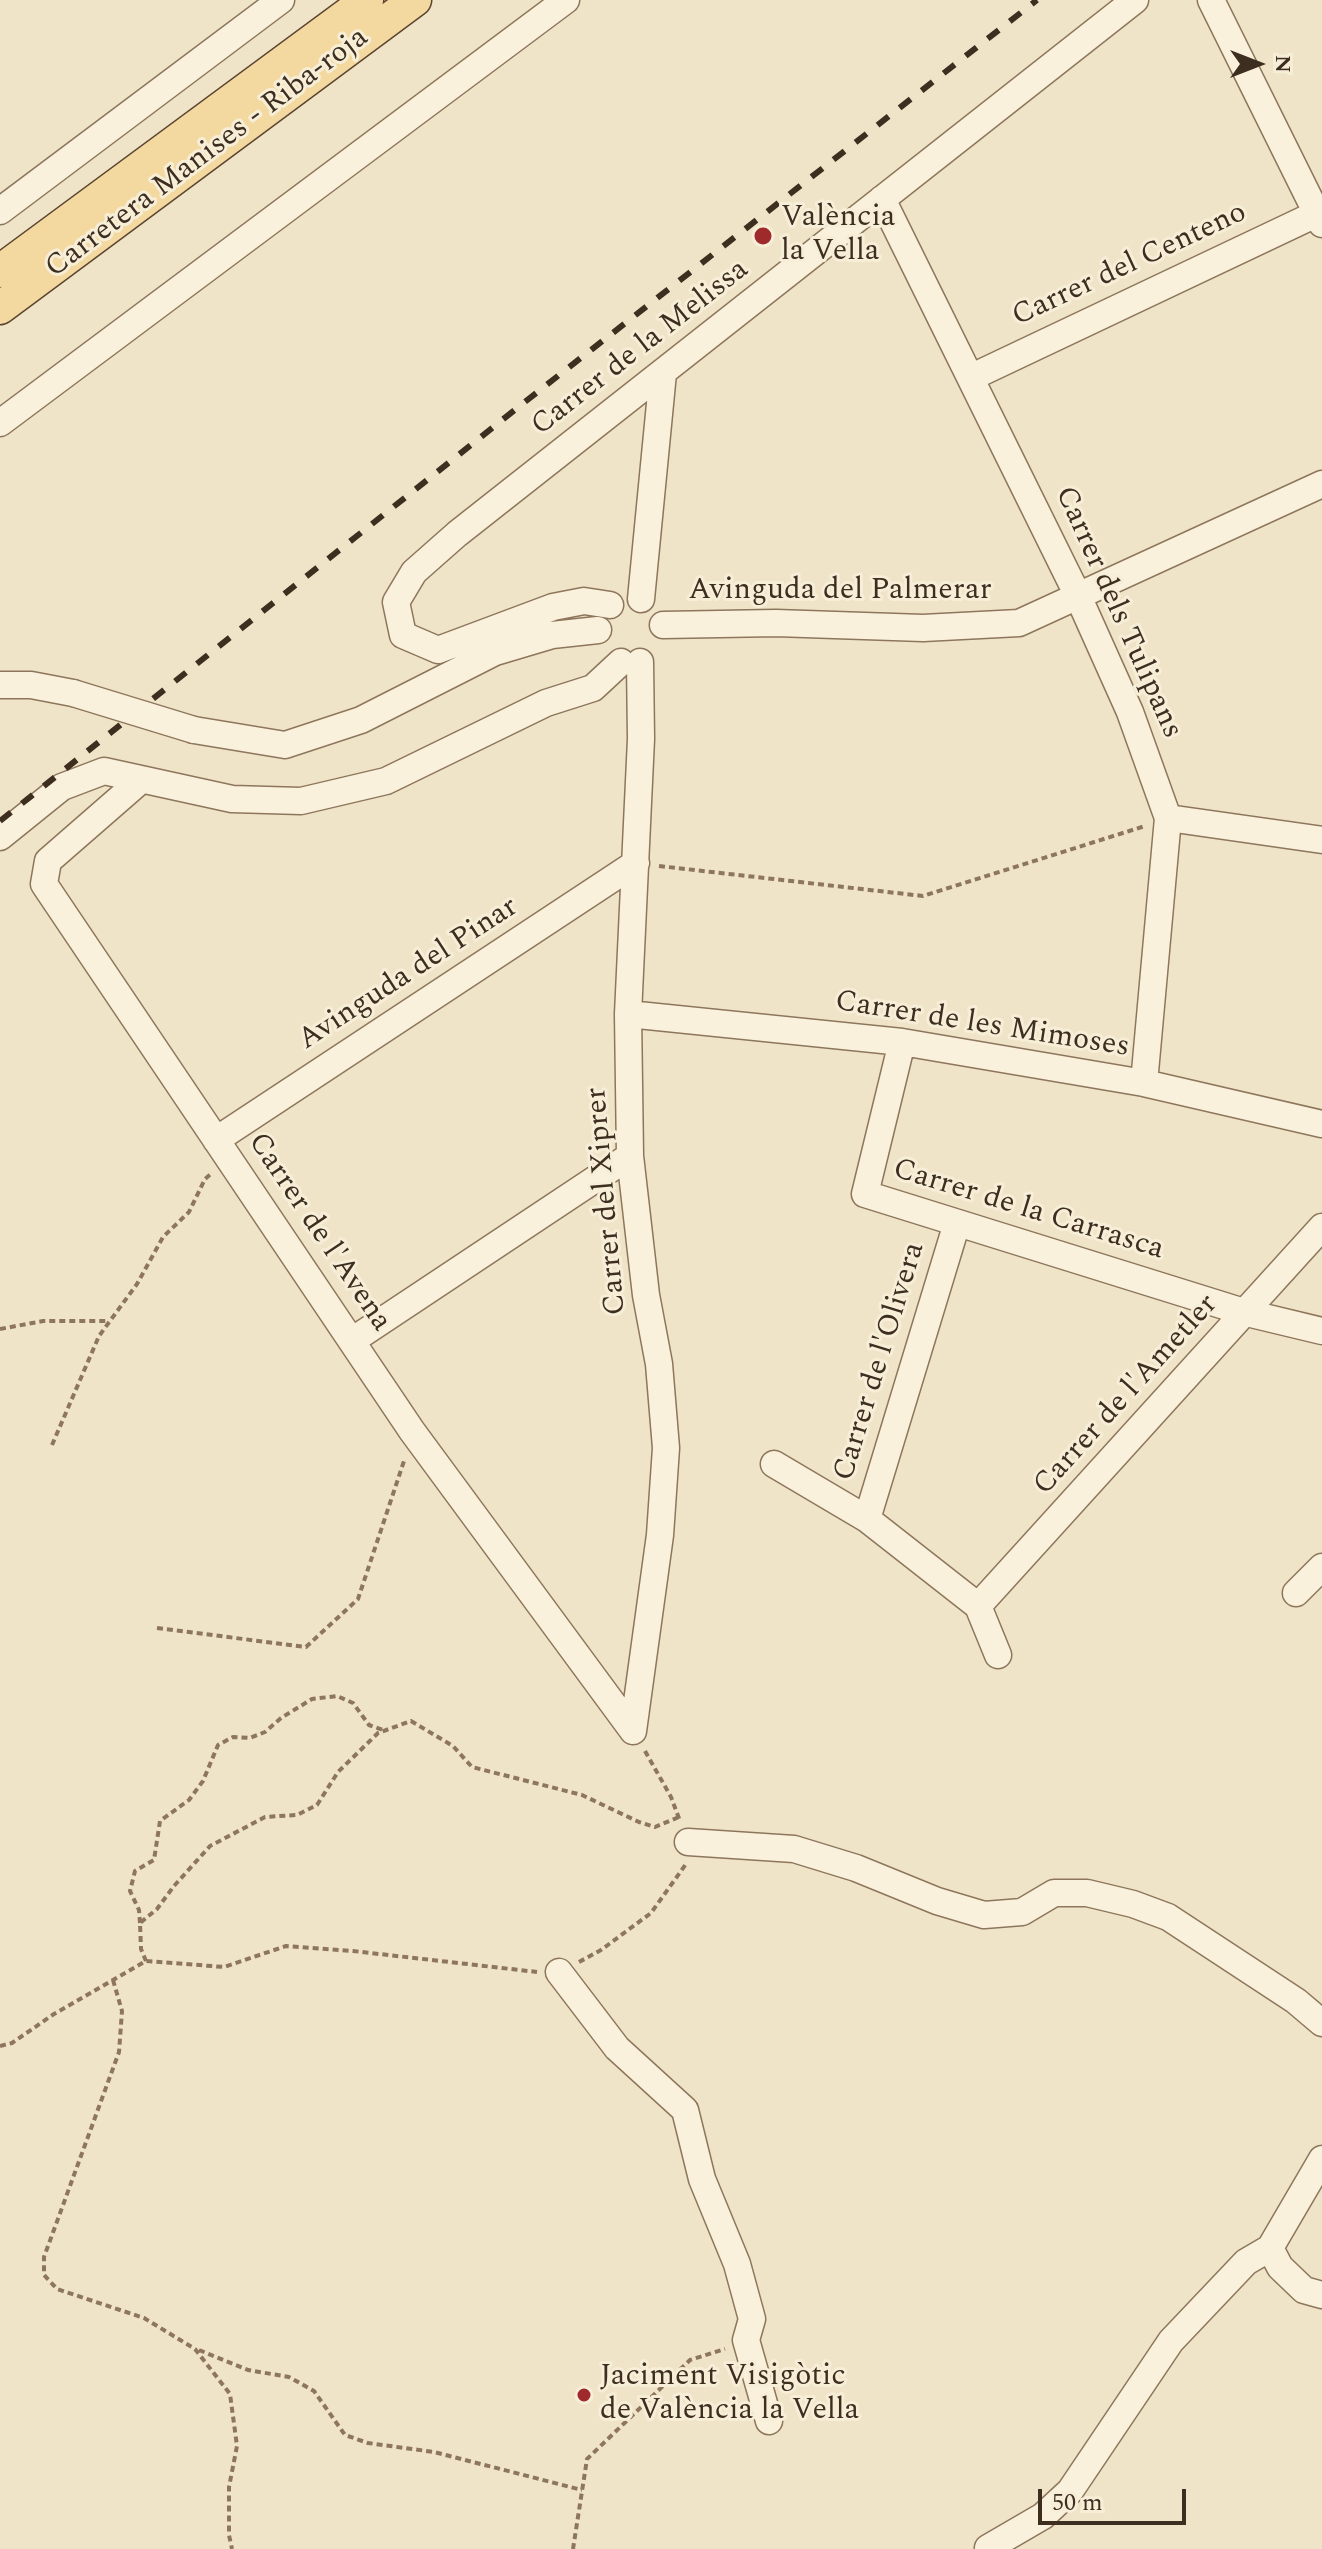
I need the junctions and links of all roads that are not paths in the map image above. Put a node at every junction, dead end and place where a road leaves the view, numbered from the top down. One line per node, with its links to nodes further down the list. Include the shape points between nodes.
1 (281, 0): 8 (street)
2 (367, 0): 10 (main road, Carretera Manises - Riba-roja)
3 (415, 0): 11 (main road, Carretera Manises - Riba-roja)
4 (566, 0): 14 (street)
5 (1135, 0): 7 (street, Carrer de la Melissa)
6 (1211, 0): 9 (street)
7 (882, 199): 12 (street, Carrer de la Melissa); 13 (street, Carrer dels Tulipans)
8 (0, 211)
9 (1319, 219): 13 (street, Carrer del Centeno)
10 (0, 271)
11 (0, 308)
12 (663, 373): 17 (street); 18 (street, Carrer de la Melissa, via 457,534 414,572 396,602 403,635 438,650 553,607 584,601)
13 (972, 377): 16 (street, Carrer dels Tulipans)
14 (0, 423)
15 (1322, 484): 16 (street, Avinguda del Palmerar)
16 (1078, 596): 19 (street, Avinguda del Palmerar, via 1019,623 923,628); 24 (street, Carrer dels Tulipans, via 1130,712)
17 (641, 599): 18 (street); 19 (street, via 656,609)
18 (610, 605): 20 (street)
19 (663, 625): 21 (street, via 656,652)
20 (598, 630): 21 (street, via 604,650); 22 (street, bridge, via 552,635 495,652 361,720 285,745 194,730 73,693)
21 (630, 662): 23 (street, via 593,688 546,703 386,781 301,801 232,799); 27 (street, Carrer del Xiprer, via 641,739)
22 (0, 685)
23 (141, 780): 25 (street, via 104,771 62,787); 32 (street, Carrer de l'Avena, via 48,861 44,884)
24 (1168, 818): 26 (street); 30 (street, Carrer dels Tulipans)
25 (0, 837)
26 (1322, 840)
27 (636, 863): 28 (street, Carrer del Xiprer); 32 (street, Avinguda del Pinar)
28 (628, 1014): 29 (street, Carrer de les Mimoses); 33 (street, Carrer del Xiprer)
29 (902, 1042): 30 (street, Carrer de les Mimoses); 34 (street, Carrer de la Carrasca, via 865,1194)
30 (1144, 1083): 31 (street, Carrer de les Mimoses)
31 (1322, 1124)
32 (223, 1149): 38 (street, Carrer de l'Avena)
33 (630, 1156): 38 (street); 45 (street, Carrer del Xiprer, via 666,1448 660,1535)
34 (957, 1223): 36 (street, Carrer de la Carrasca); 40 (street, Carrer de l'Olivera)
35 (1322, 1227): 36 (street, Carrer de l'Ametler)
36 (1247, 1313): 37 (street, Carrer de la Carrasca); 43 (street, Carrer de l'Ametler)
37 (1322, 1331)
38 (353, 1340): 45 (street, Carrer de l'Avena, via 412,1431)
39 (774, 1464): 40 (street)
40 (867, 1519): 43 (street)
41 (1322, 1567): 42 (street)
42 (1296, 1593)
43 (978, 1606): 44 (street)
44 (998, 1655)
45 (633, 1731)
46 (688, 1842): 48 (street, via 794,1849 984,1915 1022,1912 1054,1893 1087,1893 1133,1904 1168,1917)
47 (559, 1972): 52 (street, via 617,2048 685,2110 702,2179 737,2264 752,2319 746,2342)
48 (1322, 2023)
49 (1322, 2159): 50 (street)
50 (1270, 2248): 51 (street, via 1280,2267 1304,2290); 53 (street, via 1246,2262 1171,2341 1070,2491 1043,2516)
51 (1322, 2295)
52 (769, 2421)
53 (988, 2548)

